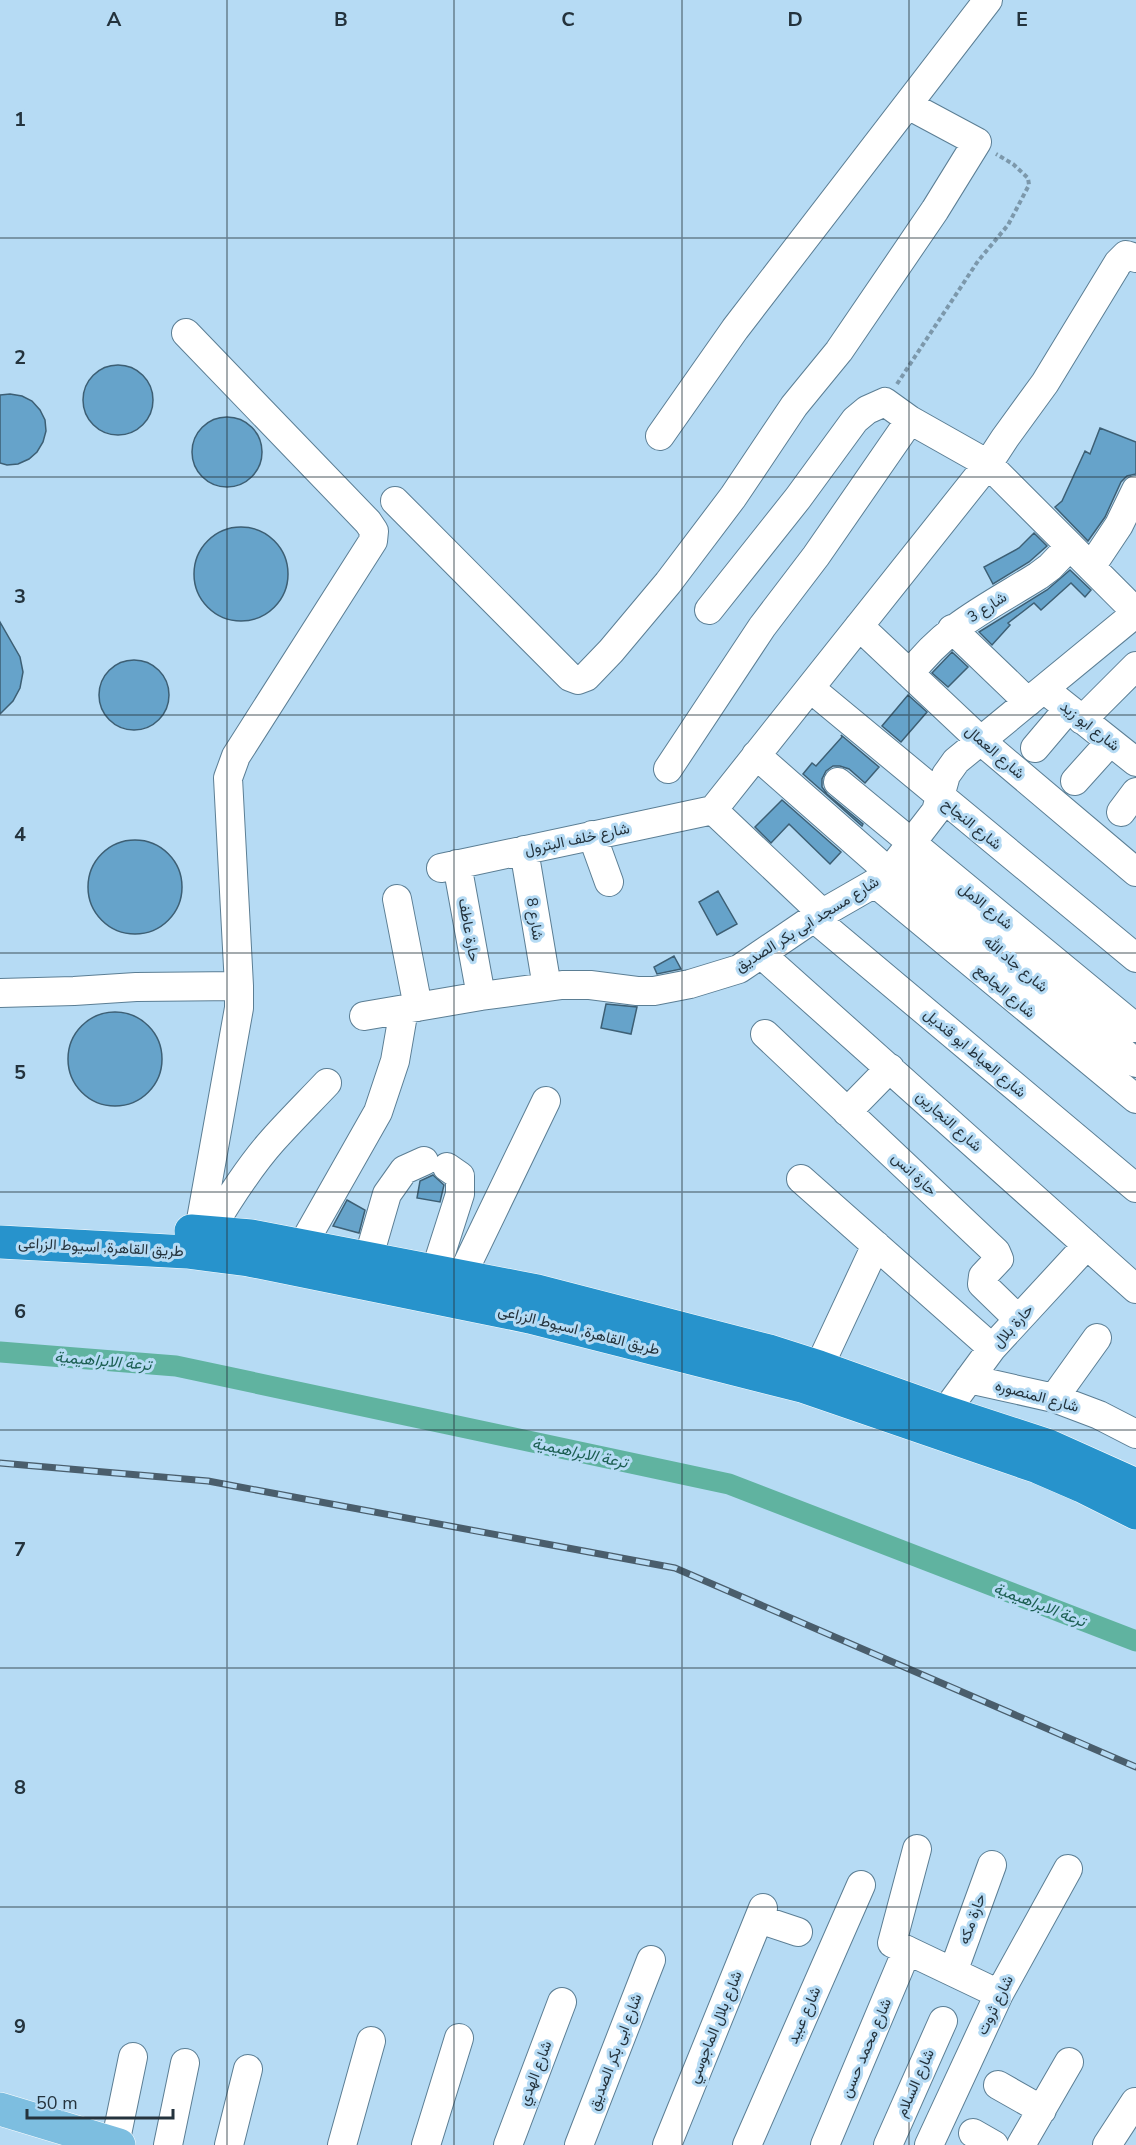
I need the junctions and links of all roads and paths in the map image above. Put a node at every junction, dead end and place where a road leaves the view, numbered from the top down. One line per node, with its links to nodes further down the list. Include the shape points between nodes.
1 (988, 0): 2 (street)
2 (908, 105): 3 (street); 8 (street, via 735,329)
3 (977, 142): 6 (path, via 1013,164 1028,178 1029,185 1008,225 978,261); 11 (street, via 852,332 794,406 733,497 668,583 586,677 570,677)
4 (1136, 258): 9 (street, via 1126,255 1118,263 1045,384)
5 (186, 333): 42 (street, via 374,531 373,540 236,756 228,778)
6 (885, 402): 7 (street); 14 (street, via 855,420)
7 (910, 420): 9 (street); 27 (street, via 762,627)
8 (660, 436)
9 (988, 464): 12 (street); 16 (street)
10 (1136, 490): 13 (street)
11 (395, 501)
12 (1070, 546): 13 (street); 17 (street, شارع 3, via 1038,576)
13 (1091, 567): 15 (street)
14 (709, 610)
15 (1136, 612): 21 (street, شارع مسجد ابى بكر الصديق)
16 (859, 626): 19 (street, شارع العمال); 20 (street)
17 (952, 629): 19 (street, شارع 3, via 929,649); 21 (street, شارع ابو زيد)
18 (1136, 666): 22 (street)
19 (910, 674): 23 (street, شارع العمال)
20 (810, 688): 26 (street); 30 (street, شارع النجاح)
21 (1036, 696): 22 (street, شارع ابو زيد); 23 (street, شارع مسجد ابى بكر الصديق)
22 (1075, 714): 24 (street); 25 (street, شارع ابو زيد)
23 (981, 741): 30 (street, شارع مسجد ابى بكر الصديق, via 950,768); 36 (street, شارع العمال)
24 (1035, 748)
25 (1126, 748): 28 (street)
26 (756, 755): 31 (street); 35 (street, شارع جاد الله)
27 (668, 768)
28 (1075, 781)
29 (838, 782): 35 (street, شارع الامل)
30 (940, 798): 35 (street, شارع مسجد ابى بكر الصديق, via 936,810); 41 (street, شارع النجاح)
31 (713, 810): 32 (street, شارع خلف البترول); 39 (street, شارع العياط ابو قنديل)
32 (592, 835): 33 (street, شارع خلف البترول); 37 (street)
33 (524, 850): 34 (street, شارع خلف البترول); 43 (street, شارع 8)
34 (449, 866): 45 (street, حارة عاطف)
35 (893, 866): 39 (street, شارع مسجد ابى بكر الصديق); 48 (street, شارع الامل); 50 (street, شارع جاد الله); 53 (street, شارع الجامع)
36 (1136, 872)
37 (609, 882)
38 (397, 899): 46 (street)
39 (818, 916): 40 (street, شارع مسجد ابى بكر الصديق); 57 (street, شارع العياط ابو قنديل)
40 (761, 954): 43 (street, شارع مسجد ابى بكر الصديق, via 726,974 672,988 637,991 590,985); 51 (street, شارع النجارين)
41 (1136, 958)
42 (239, 986): 44 (street); 59 (street, via 239,1008)
43 (547, 987): 45 (street, شارع مسجد ابى بكر الصديق)
44 (0, 993)
45 (481, 996): 46 (street, شارع مسجد ابى بكر الصديق)
46 (411, 1008): 47 (street, شارع مسجد ابى بكر الصديق); 63 (street, via 378,1112)
47 (364, 1016)
48 (1136, 1028)
49 (765, 1034): 55 (street, حارة انس)
50 (1136, 1063)
51 (890, 1068): 55 (street); 62 (street, شارع النجارين)
52 (327, 1083): 59 (street, via 250,1167)
53 (1136, 1099)
54 (546, 1101): 65 (street)
55 (848, 1112): 67 (street, حارة انس, via 998,1254 999,1259 983,1276 982,1284)
56 (801, 1179): 61 (street)
57 (1136, 1188)
58 (0, 1219): 59 (highway, طريق القاهرة, اسيوط الزراعى)
59 (204, 1232): 63 (highway, طريق القاهرة, اسيوط الزراعى)
60 (0, 1242): 64 (highway, طريق القاهرة, اسيوط الزراعى, via 188,1252)
61 (876, 1245): 69 (street); 70 (street)
62 (1087, 1245): 66 (street, شارع النجارين); 67 (street, حارة بلال)
63 (302, 1246): 64 (highway, طريق القاهرة, اسيوط الزراعى)
64 (365, 1271): 65 (highway, طريق القاهرة, اسيوط الزراعى); 65 (street, via 387,1194 404,1170 436,1164 460,1176); 76 (highway, طريق القاهرة, اسيوط الزراعى, via 802,1386 1038,1467)
65 (448, 1274): 70 (highway, طريق القاهرة, اسيوط الزراعى, via 537,1291)
66 (1136, 1289)
67 (1018, 1319): 69 (street, حارة بلال)
68 (1097, 1338): 72 (street)
69 (992, 1348): 71 (street, حارة بلال)
70 (819, 1367): 73 (highway, طريق القاهرة, اسيوط الزراعى)
71 (969, 1379): 72 (street, شارع المنصوره); 73 (street, حارة بلال)
72 (1054, 1398): 74 (street, شارع المنصوره)
73 (945, 1412): 75 (highway, طريق القاهرة, اسيوط الزراعى, via 1049,1446)
74 (1136, 1434)
75 (1136, 1485)
76 (1136, 1513)
77 (917, 1850): 82 (street, via 892,1941)
78 (992, 1866): 84 (street, حارة مكه)
79 (1068, 1869): 85 (street, شارع ثروت)
80 (861, 1885): 107 (street, شارع عبيد)
81 (798, 1932): 106 (street, شارع بلال الماجوسي, via 761,1914)
82 (907, 1950): 84 (street); 108 (street, شارع محمد حسن)
83 (651, 1959): 105 (street, شارع ابى بكر الصديق)
84 (953, 1972): 85 (street)
85 (999, 1994): 110 (street, شارع ثروت)
86 (562, 2002): 104 (street, شارع الهدي)
87 (943, 2021): 109 (street, شارع السلام)
88 (459, 2038): 103 (street)
89 (371, 2041): 102 (street)
90 (133, 2057): 99 (street)
91 (1069, 2062): 96 (street)
92 (185, 2063): 100 (street)
93 (248, 2069): 101 (street)
94 (998, 2085): 96 (street)
95 (1135, 2102): 112 (street)
96 (1042, 2110): 111 (street)
97 (0, 2111): 98 (main road)
98 (54, 2135): 99 (main road)
99 (117, 2145)
100 (168, 2145)
101 (229, 2145)
102 (342, 2145)
103 (426, 2145)
104 (508, 2145)
105 (579, 2145)
106 (667, 2145)
107 (747, 2145)
108 (825, 2145)
109 (888, 2145)
110 (929, 2145)
111 (1022, 2145)
112 (1107, 2145)

